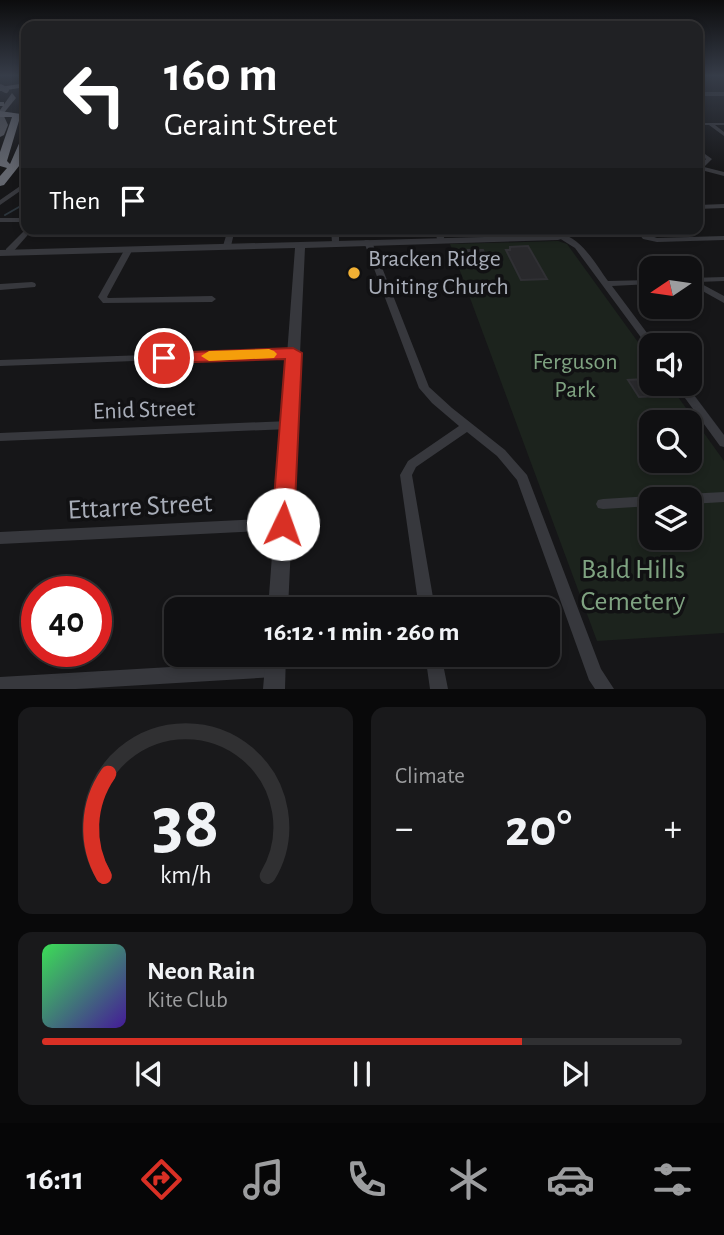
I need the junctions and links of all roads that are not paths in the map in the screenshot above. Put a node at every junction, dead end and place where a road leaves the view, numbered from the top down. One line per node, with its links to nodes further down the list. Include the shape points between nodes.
1 (0, 114): 7 (main road, via 4,125); 9 (highway, via 17,114)
2 (703, 124): 3 (street)
3 (711, 124): 4 (street); 6 (street)
4 (724, 124)
5 (21, 127): 9 (highway)
6 (724, 134)
7 (0, 135)
8 (21, 153): 12 (highway)
9 (2, 168)
10 (703, 170): 11 (street)
11 (724, 174)
12 (0, 183)
13 (21, 188): 14 (street)
14 (0, 203)
15 (703, 206): 16 (street)
16 (724, 206)
17 (0, 220): 18 (street)
18 (21, 220)
19 (23, 235): 33 (street)
20 (230, 235): 31 (street)
21 (335, 235): 29 (street)
22 (439, 235): 27 (street)
23 (535, 235): 27 (street)
24 (567, 235): 37 (street)
25 (646, 235): 26 (street, via 653,241)
26 (724, 238)
27 (441, 240): 28 (street)
28 (368, 242): 29 (street); 48 (street, via 424,388)
29 (336, 243): 30 (street)
30 (300, 244): 31 (street); 44 (street)
31 (227, 246): 32 (street)
32 (129, 249): 33 (street); 41 (street, via 102,297 106,301)
33 (3, 251)
34 (724, 279): 35 (street)
35 (702, 280)
36 (639, 283): 37 (street)
37 (605, 284): 43 (street)
38 (32, 285): 39 (street)
39 (0, 287)
40 (702, 288): 42 (street)
41 (212, 299)
42 (724, 300)
43 (642, 333)
44 (293, 353): 45 (street); 47 (street)
45 (0, 363)
46 (689, 396): 50 (street)
47 (289, 425): 49 (street, Enid Street); 55 (street)
48 (466, 427): 58 (street, via 412,464 406,475); 63 (street, via 510,459 523,478 595,674)
49 (0, 437)
50 (724, 443)
51 (724, 497): 52 (street)
52 (702, 498)
53 (639, 502): 54 (street)
54 (603, 504)
55 (283, 524): 56 (street, Ettarre Street); 57 (street)
56 (0, 538)
57 (279, 597)
58 (424, 597)
59 (435, 667): 62 (street)
60 (275, 671): 61 (street)
61 (0, 685)
62 (439, 689)
63 (605, 689)

